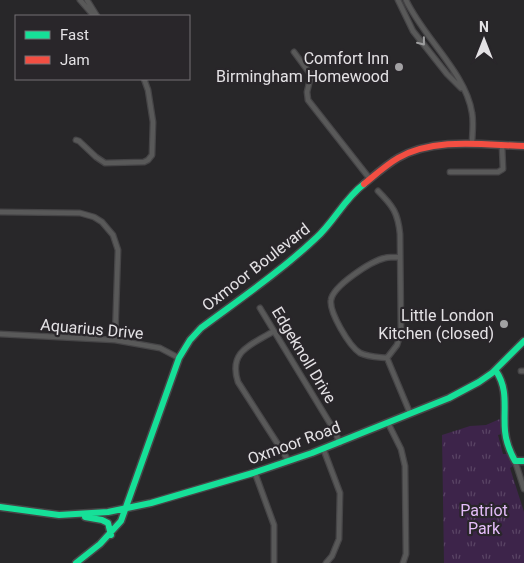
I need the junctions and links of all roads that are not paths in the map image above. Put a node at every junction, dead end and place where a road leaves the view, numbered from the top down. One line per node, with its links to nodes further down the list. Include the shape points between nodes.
1 (80, 0): 4 (street)
2 (398, 0): 8 (street, one-way to 8, via 413,31)
3 (406, 0): 8 (street, via 420,27 449,64)
4 (87, 3): 5 (street)
5 (94, 15)
6 (294, 52): 14 (street, via 311,75 308,100)
7 (144, 80): 9 (street, via 153,122 152,155 148,160 105,163)
8 (466, 93): 10 (street, via 472,114)
9 (76, 140)
10 (472, 144): 11 (main road, Oxmoor Boulevard); 14 (main road, Oxmoor Boulevard, via 423,149 399,158)
11 (502, 146): 12 (main road, Oxmoor Boulevard); 13 (street, via 503,169 498,172)
12 (524, 146)
13 (450, 172)
14 (370, 179): 23 (main road, Oxmoor Boulevard, via 348,197 310,245 201,328)
15 (378, 191): 17 (street, via 398,218)
16 (0, 212): 21 (street, via 80,213 102,222 113,235 118,250)
17 (400, 257): 24 (street, via 401,334); 24 (street, via 373,262 340,285 331,298 331,311 357,351 366,356)
18 (260, 308): 19 (street, Edgeknoll Drive)
19 (274, 331): 28 (street, Edgeknoll Drive); 30 (street, via 239,354 235,371 238,382)
20 (0, 334): 21 (street, Aquarius Drive)
21 (115, 340): 23 (street, Aquarius Drive, via 160,348)
22 (524, 341): 25 (main road, Oxmoor Road)
23 (179, 358): 36 (main road, Oxmoor Boulevard)
24 (386, 358): 26 (street)
25 (496, 371): 26 (main road, Oxmoor Road, via 456,394); 31 (main road, via 505,388 505,434)
26 (410, 413): 27 (main road, Oxmoor Road)
27 (388, 423): 28 (main road, Oxmoor Road); 42 (street, via 405,466 406,554)
28 (340, 443): 29 (main road, Oxmoor Road)
29 (323, 448): 30 (main road, Oxmoor Road); 41 (street, via 340,493 339,539)
30 (288, 460): 33 (main road, Oxmoor Road)
31 (515, 461): 32 (main road); 34 (street)
32 (524, 461)
33 (255, 473): 36 (main road, Oxmoor Road); 40 (street, via 274,525)
34 (524, 489)
35 (0, 507): 37 (main road)
36 (126, 509): 37 (main road, Oxmoor Road); 38 (main road)
37 (79, 515): 38 (main road, via 108,523)
38 (110, 535): 39 (main road)
39 (76, 563)
40 (274, 563)
41 (326, 563)
42 (403, 563)

